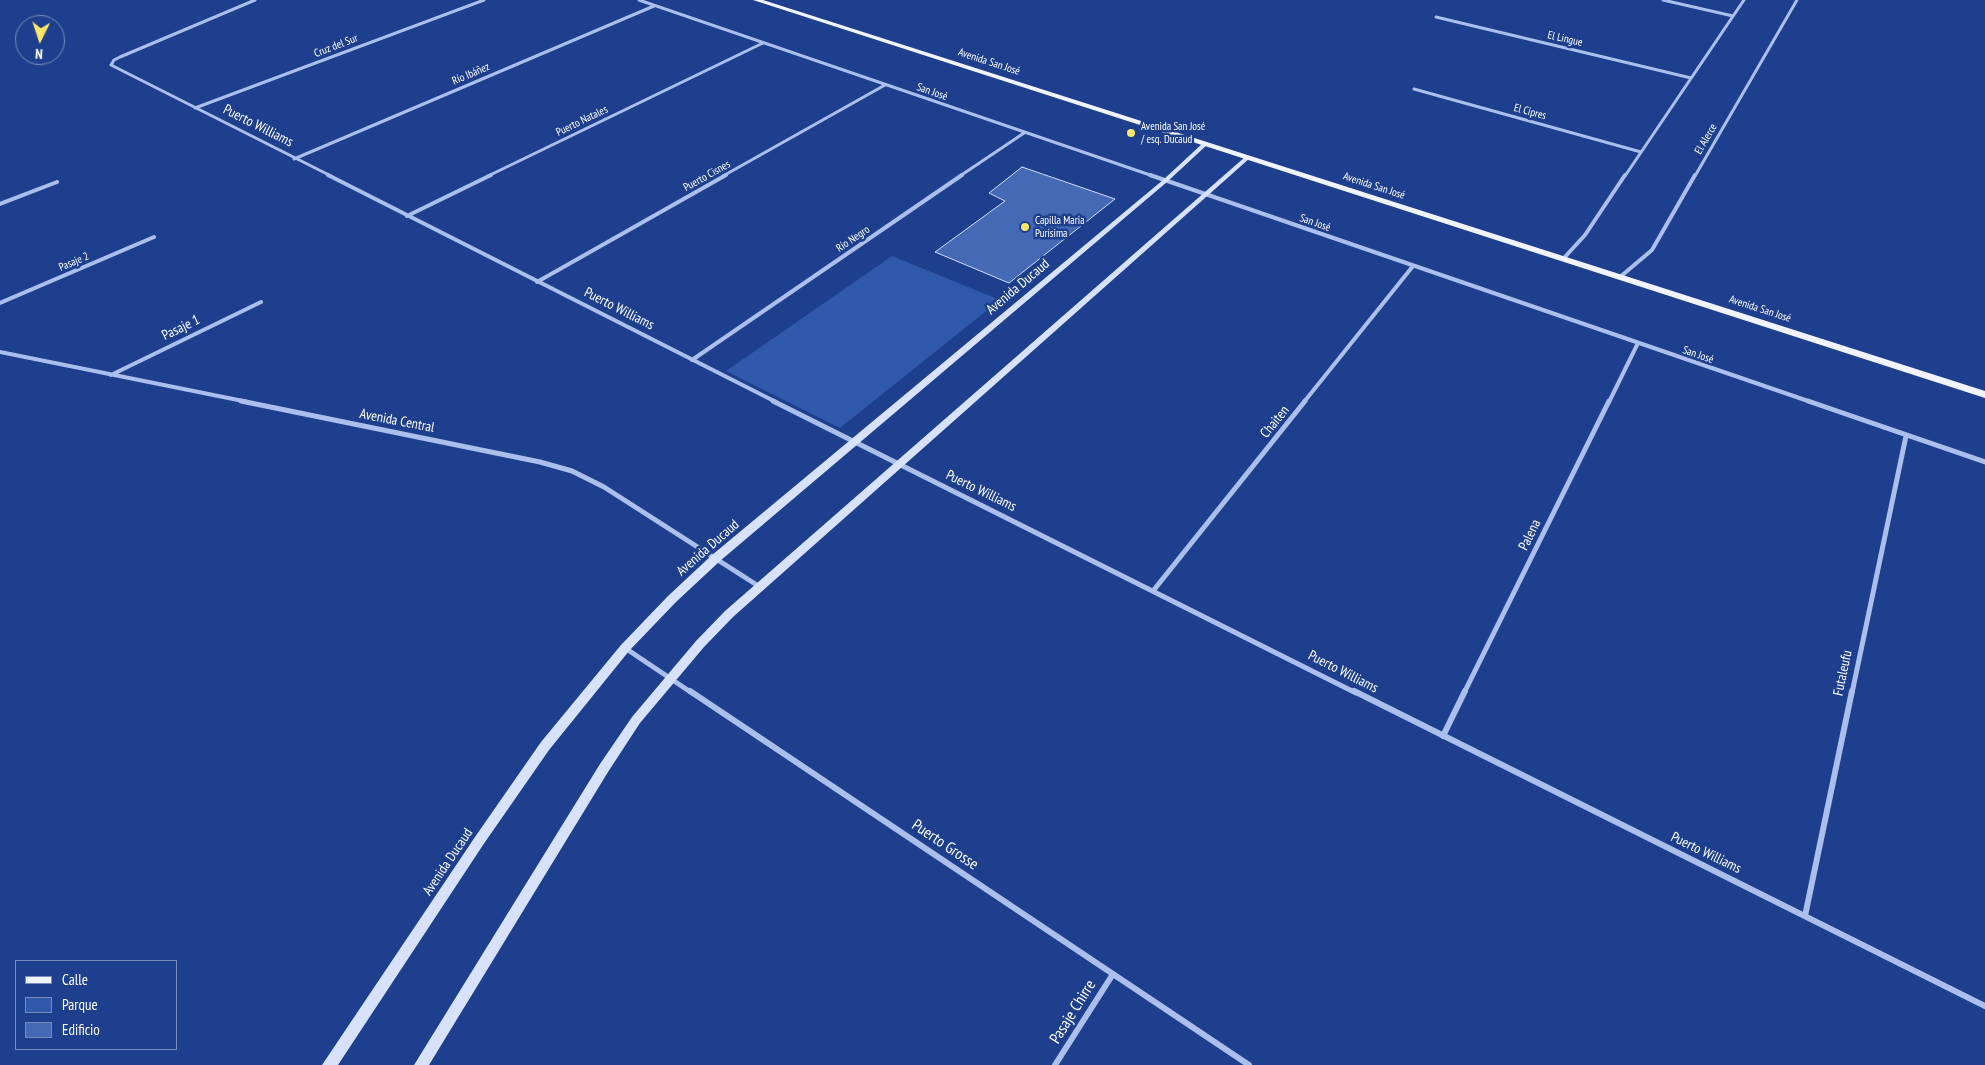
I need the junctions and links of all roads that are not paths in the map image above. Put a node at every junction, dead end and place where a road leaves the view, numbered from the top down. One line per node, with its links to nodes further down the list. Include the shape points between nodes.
1 (255, 0): 15 (street, Puerto Williams, via 111,63 112,67)
2 (484, 0): 15 (street, Cruz del Sur)
3 (639, 0): 8 (street, San José)
4 (756, 0): 17 (main road, Avenida San José)
5 (1663, 0): 9 (street)
6 (1744, 0): 9 (street)
7 (1797, 0): 29 (street, El Alerce, via 1652,250)
8 (654, 5): 11 (street, San José); 20 (street, Río Ibáñez)
9 (1733, 16): 12 (street)
10 (1436, 17): 12 (street, El Lingue)
11 (763, 43): 13 (street, San José); 25 (street, Puerto Natales)
12 (1691, 78): 18 (street)
13 (886, 85): 16 (street, San José); 30 (street, Puerto Cisnes)
14 (1414, 89): 18 (street, El Cipres)
15 (195, 108): 20 (street, Puerto Williams)
16 (1024, 133): 21 (street, San José); 35 (street, Río Negro)
17 (1205, 144): 19 (main road, Avenida San José); 21 (street, Avenida Ducaud)
18 (1641, 152): 27 (street, via 1584,235)
19 (1247, 158): 23 (street); 27 (main road, Avenida San José)
20 (294, 159): 25 (street, Puerto Williams)
21 (1165, 181): 23 (street, San José); 39 (street, Avenida Ducaud)
22 (57, 182): 24 (street)
23 (1206, 195): 28 (street, San José); 41 (street)
24 (0, 204)
25 (407, 216): 30 (street, Puerto Williams)
26 (154, 237): 32 (street, Pasaje 2)
27 (1563, 259): 29 (main road, Avenida San José)
28 (1413, 266): 33 (street, San José); 44 (street, Chaiten)
29 (1620, 278): 37 (main road, Avenida San José)
30 (537, 282): 35 (street, Puerto Williams)
31 (261, 302): 36 (street, Pasaje 1)
32 (0, 303)
33 (1638, 343): 38 (street, San José); 47 (street, Palena)
34 (0, 352): 36 (street, Avenida Central)
35 (692, 360): 39 (street, Puerto Williams)
36 (110, 375): 42 (street, Avenida Central, via 572,471 604,487)
37 (1985, 395)
38 (1906, 436): 40 (street, San José); 48 (street, Futaleufu)
39 (854, 442): 41 (street, Puerto Williams); 42 (street, Avenida Ducaud)
40 (1985, 462)
41 (899, 465): 43 (street); 44 (street, Puerto Williams)
42 (716, 558): 43 (street, Avenida Central); 45 (street, Avenida Ducaud)
43 (760, 587): 46 (street)
44 (1154, 591): 47 (street, Puerto Williams)
45 (625, 648): 46 (street, Puerto Grosse); 51 (street, Avenida Ducaud, via 545,746)
46 (670, 677): 49 (street, Puerto Grosse); 52 (street, via 604,768)
47 (1443, 736): 48 (street, Puerto Williams)
48 (1805, 916): 50 (street, Puerto Williams)
49 (1113, 974): 53 (street, Pasaje Chirre); 54 (street, Puerto Grosse)
50 (1985, 1006)
51 (329, 1065)
52 (421, 1065)
53 (1056, 1065)
54 (1249, 1065)

